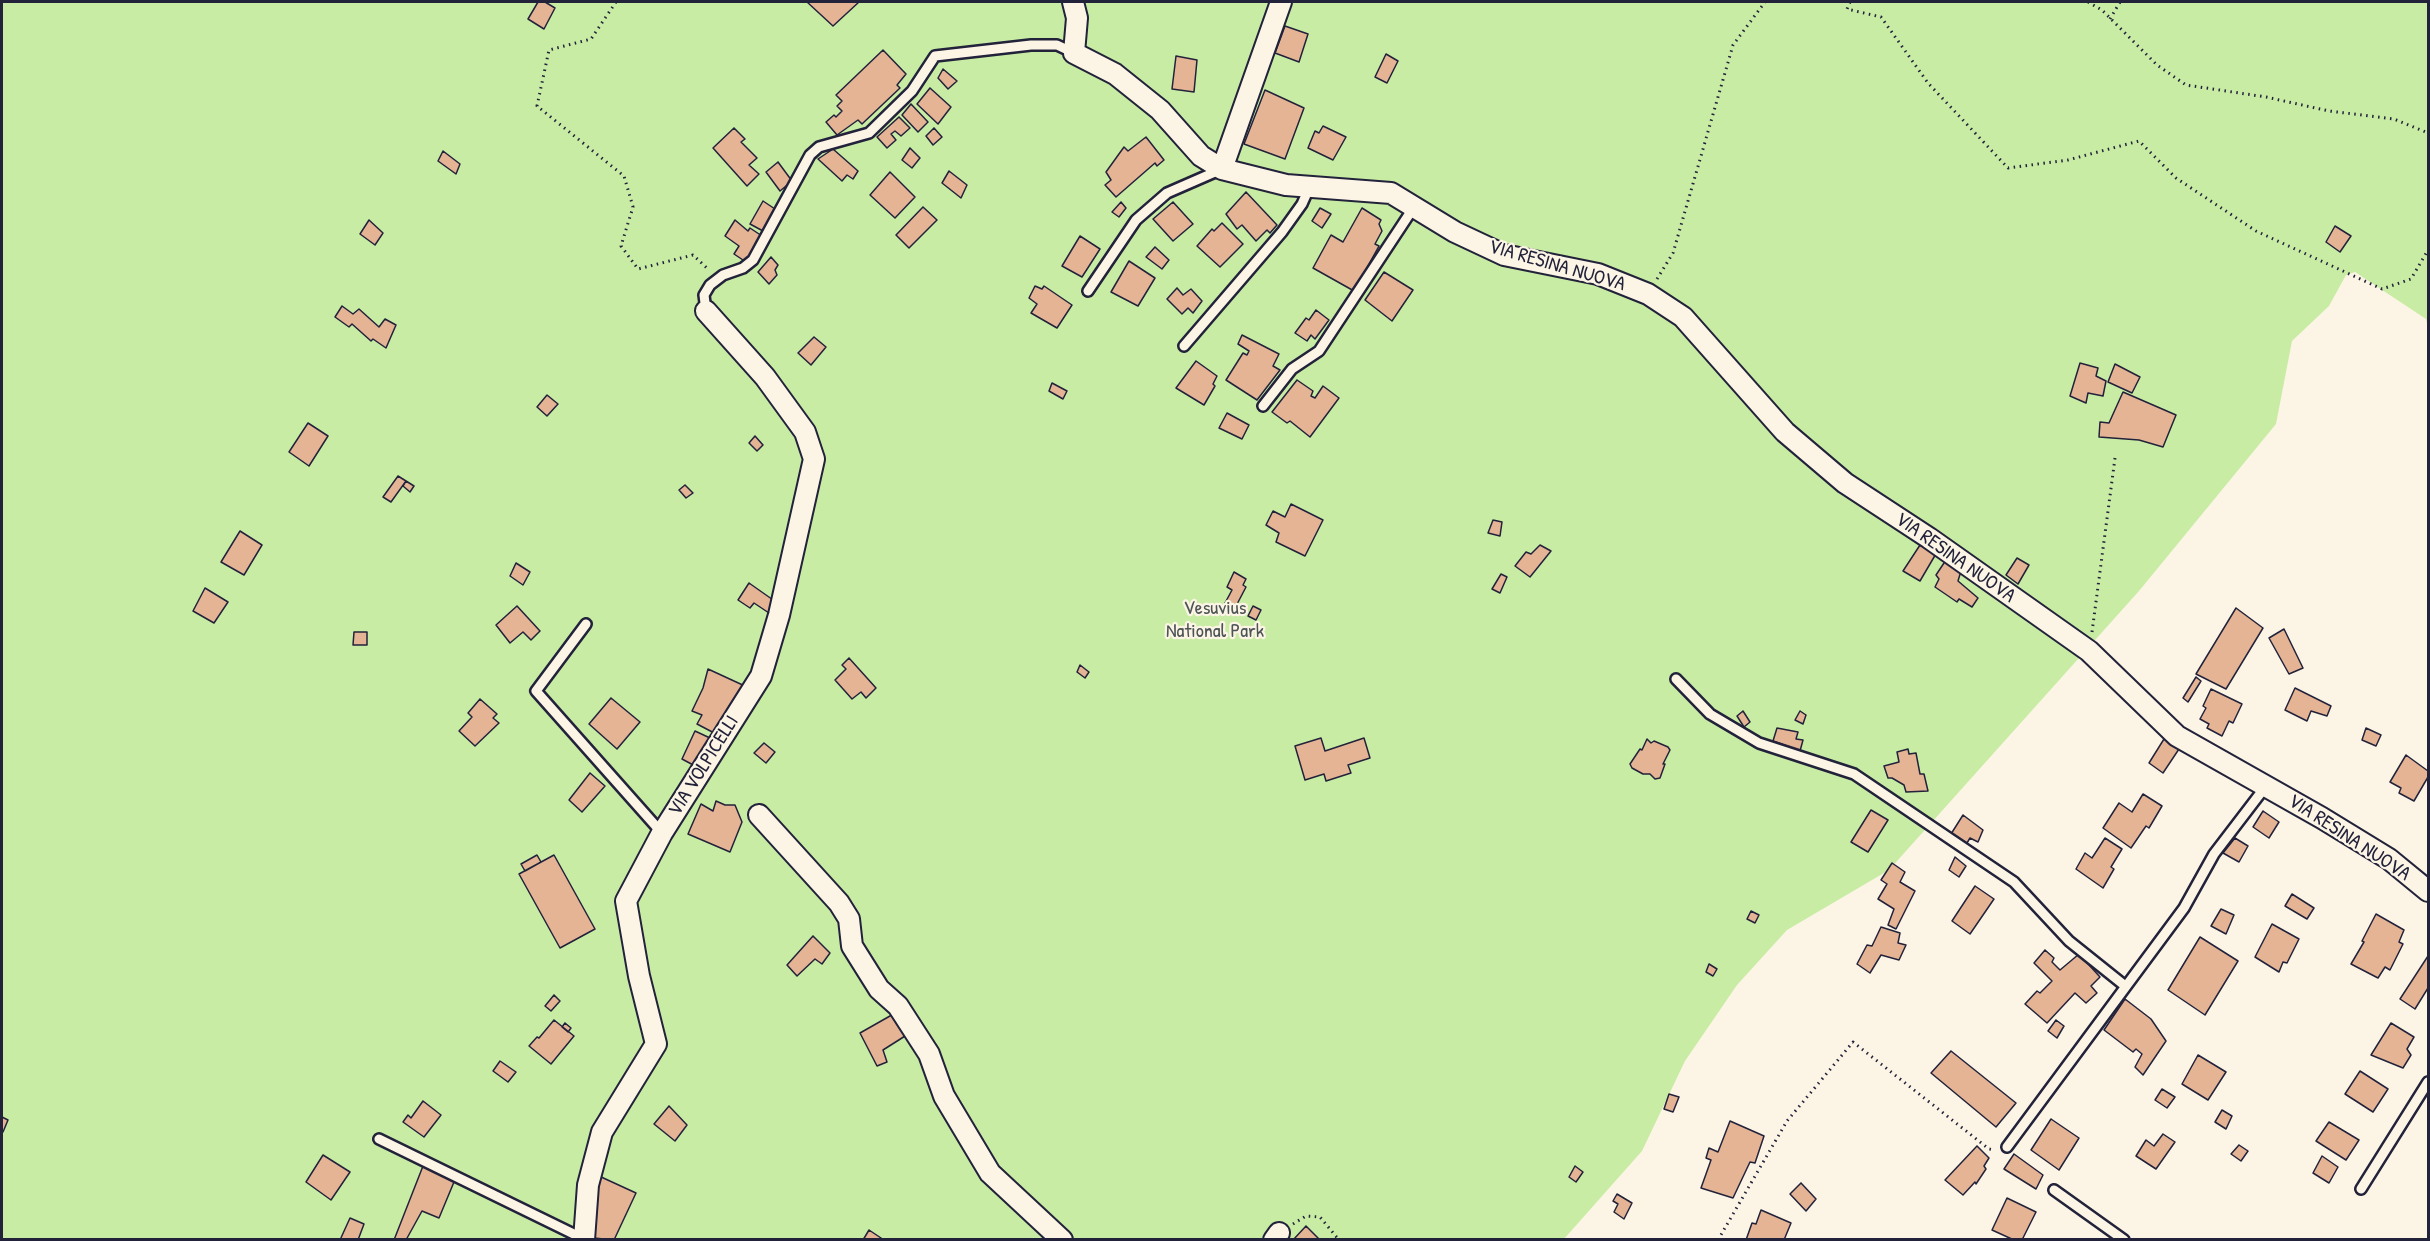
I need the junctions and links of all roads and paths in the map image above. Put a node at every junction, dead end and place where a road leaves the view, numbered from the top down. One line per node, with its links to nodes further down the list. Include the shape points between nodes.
1 (616, 2): 15 (path, via 591,39 549,50 537,106 624,176 633,207 621,246 638,269 693,255)
2 (1073, 2): 9 (street, via 1077,18)
3 (1281, 2): 11 (street)
4 (1765, 2): 17 (path, via 1733,45 1673,252)
5 (1850, 2): 14 (path, via 1847,9 1881,17 1928,83 2008,168 2068,160 2139,141 2176,177 2256,231 2382,289 2411,279)
6 (2088, 2): 8 (path)
7 (2120, 2): 8 (path)
8 (2110, 19): 10 (path, via 2157,66 2186,85 2394,119)
9 (1074, 53): 11 (street, VIA RESINA NUOVA, via 1115,74 1160,110 1201,156); 15 (lane, VIA RESINA NUOVA, via 1057,45 1031,45 935,56 912,91 869,133 819,147 810,155 753,260)
10 (2428, 134)
11 (1222, 169): 12 (street, VIA RESINA NUOVA, via 1286,185); 16 (lane, via 1167,193 1136,220)
12 (1310, 186): 13 (street, VIA RESINA NUOVA, via 1391,193); 19 (lane, via 1282,232)
13 (1414, 207): 17 (street, VIA RESINA NUOVA, via 1504,255 1598,274); 20 (lane, via 1319,351 1292,369)
14 (2428, 250)
15 (718, 279): 18 (lane, via 704,295)
16 (1088, 291)
17 (1648, 294): 23 (street, VIA RESINA NUOVA, via 1683,317 1785,432 1845,483)
18 (706, 311): 27 (street, VIA VOLPICELLI, via 805,432 814,459 779,615 761,676)
19 (1184, 346)
20 (1263, 406)
21 (2115, 458): 23 (path)
22 (586, 624): 27 (lane, via 536,691)
23 (2089, 651): 25 (street, VIA RESINA NUOVA, via 2177,736)
24 (1676, 679): 29 (lane, via 1710,714 1759,742 1854,774 2014,882 2069,941)
25 (2266, 786): 28 (street, VIA RESINA NUOVA, via 2389,859); 29 (lane, via 2214,854 2184,908)
26 (759, 815): 37 (street, via 839,903 849,919 852,946 929,1054 944,1096 990,1173)
27 (662, 833): 36 (street, VIA VOLPICELLI, via 626,901 656,1044 602,1132 588,1185)
28 (2428, 891)
29 (2124, 985): 32 (lane)
30 (2428, 1082): 33 (lane)
31 (379, 1139): 36 (lane)
32 (2007, 1147): 39 (path, via 1999,1151 1989,1149 1854,1042 1787,1121)
33 (2361, 1189)
34 (2054, 1190): 40 (lane)
35 (1277, 1236): 38 (path, via 1306,1216 1320,1217)
36 (584, 1239)
37 (1062, 1239)
38 (1339, 1239)
39 (1718, 1239)
40 (2124, 1239)

